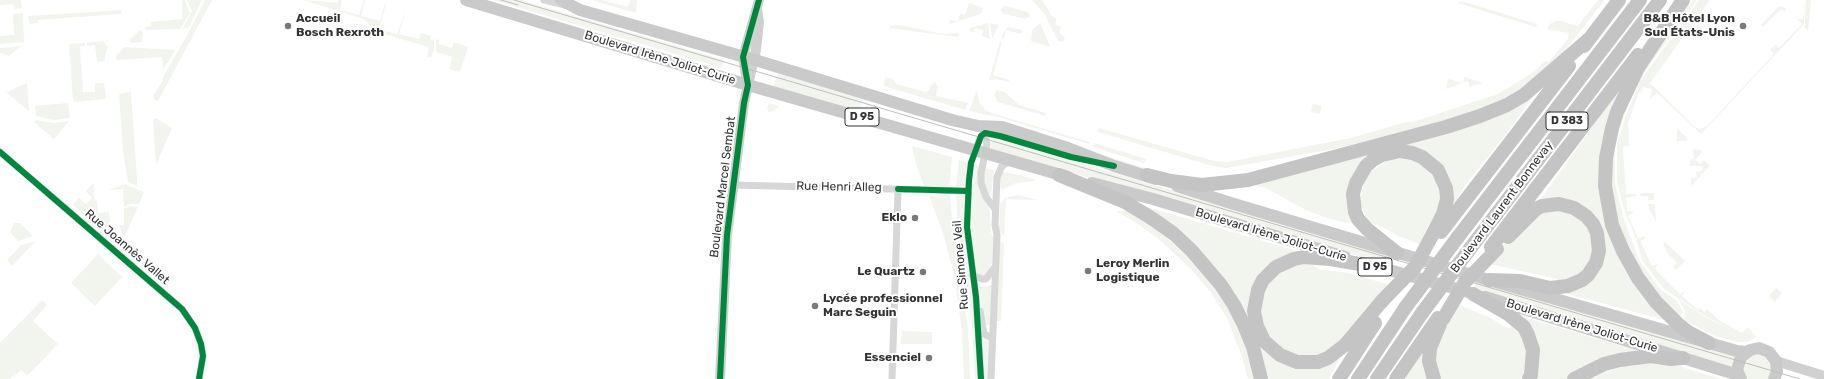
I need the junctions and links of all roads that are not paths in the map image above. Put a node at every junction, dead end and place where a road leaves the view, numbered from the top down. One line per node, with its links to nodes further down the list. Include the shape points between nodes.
1 (466, 0): 9 (main road, Boulevard Irène Joliot-Curie / D 95)
2 (544, 0): 11 (street, Boulevard Irène Joliot-Curie)
3 (561, 0): 11 (main road, Boulevard Irène Joliot-Curie / D 95)
4 (1610, 0): 12 (street)
5 (1619, 0): 12 (highway)
6 (1640, 0): 52 (highway, Boulevard Laurent Bonnevay / D 383, bridge, via 1405,308)
7 (1660, 0): 53 (highway, Boulevard Laurent Bonnevay / D 383, bridge, via 1475,242)
8 (1683, 0): 28 (highway, via 1650,38); 39 (highway, via 1639,66 1617,112 1606,158 1605,186 1615,232 1638,278 1656,302 1678,324)
9 (485, 3): 16 (main road, Boulevard Irène Joliot-Curie / D 95)
10 (758, 5): 14 (street, Boulevard Marcel Sembat); 15 (street, Boulevard Marcel Sembat)
11 (580, 10): 14 (main road, Boulevard Irène Joliot-Curie / D 95)
12 (1600, 25): 13 (highway)
13 (1588, 40): 22 (highway, via 1524,95 1507,105 1446,127 1248,180 1223,184 1189,184); 27 (highway)
14 (742, 57): 15 (main road, Boulevard Irène Joliot-Curie / D 95); 16 (street, Boulevard Marcel Sembat)
15 (755, 60): 16 (street, Boulevard Marcel Sembat); 17 (main road, Boulevard Irène Joliot-Curie / D 95)
16 (748, 85): 19 (main road, Boulevard Irène Joliot-Curie / D 95); 23 (street, Boulevard Marcel Sembat)
17 (982, 130): 19 (street); 19 (street, via 987,140); 22 (main road, Boulevard Irène Joliot-Curie / D 95, via 1002,127)
18 (0, 152): 45 (street, Rue Joannès Vallet, via 182,310 195,328 201,344 203,356)
19 (981, 152): 20 (main road, Boulevard Irène Joliot-Curie / D 95); 25 (street, Rue Simone Veil, via 972,163); 26 (street, via 981,183)
20 (1011, 161): 21 (main road, Boulevard Irène Joliot-Curie / D 95); 26 (street, via 1005,163 998,171)
21 (1059, 174): 31 (main road, Boulevard Irène Joliot-Curie / D 95, via 1160,201); 50 (highway, via 1128,204 1158,223 1192,251 1221,285 1241,318 1253,347)
22 (1146, 175): 29 (main road, Boulevard Irène Joliot-Curie / D 95)
23 (733, 185): 24 (street, Rue Henri Alleg); 46 (street, Boulevard Marcel Sembat, via 724,271)
24 (898, 189): 25 (street, Rue Henri Alleg); 47 (street)
25 (968, 191): 32 (street, Rue Simone Veil, via 967,227)
26 (995, 209): 30 (street)
27 (1438, 231): 29 (highway, via 1447,200 1446,188 1438,170 1422,157 1412,153 1400,151 1382,155 1366,166 1356,183 1353,194 1355,212 1367,229); 36 (highway, bridge, via 1415,267)
28 (1494, 248): 33 (highway, via 1536,209 1551,204 1568,205 1579,210 1593,224 1599,241 1596,263 1588,274 1574,284 1556,288 1520,281); 37 (highway, bridge, via 1465,282)
29 (1397, 253): 33 (main road, Boulevard Irène Joliot-Curie / D 95)
30 (995, 266): 32 (street, Rue Simone Veil, via 986,279); 38 (street)
31 (1372, 266): 34 (main road, Boulevard Irène Joliot-Curie / D 95); 36 (highway, via 1304,257 1276,266 1258,290 1254,311 1257,326 1264,341 1280,355 1297,362 1318,362 1345,345)
32 (972, 275): 35 (street, Rue Simone Veil)
33 (1490, 280): 39 (main road, Boulevard Irène Joliot-Curie / D 95)
34 (1473, 294): 41 (main road, Boulevard Irène Joliot-Curie / D 95); 56 (highway, via 1508,314 1524,327 1533,350)
35 (976, 297): 38 (street, Rue Simone Veil, via 984,334); 48 (street, Rue Simone Veil)
36 (1386, 302): 51 (highway)
37 (1441, 318): 54 (highway); 55 (highway, via 1430,348 1429,361)
38 (992, 338): 49 (street)
39 (1710, 343): 40 (main road, Boulevard Irène Joliot-Curie / D 95)
40 (1746, 352): 42 (main road, via 1754,348 1764,349); 44 (main road, via 1739,360)
41 (1683, 358): 44 (main road, Boulevard Irène Joliot-Curie / D 95); 57 (highway, via 1651,356 1620,360 1604,364)
42 (1776, 361): 43 (street); 58 (main road, via 1777,372)
43 (1824, 376)
44 (1740, 377)
45 (199, 379)
46 (720, 379)
47 (892, 379)
48 (980, 379)
49 (991, 379)
50 (1261, 379)
51 (1340, 379)
52 (1358, 379)
53 (1377, 379)
54 (1396, 379)
55 (1434, 379)
56 (1529, 379)
57 (1574, 379)
58 (1774, 379)

